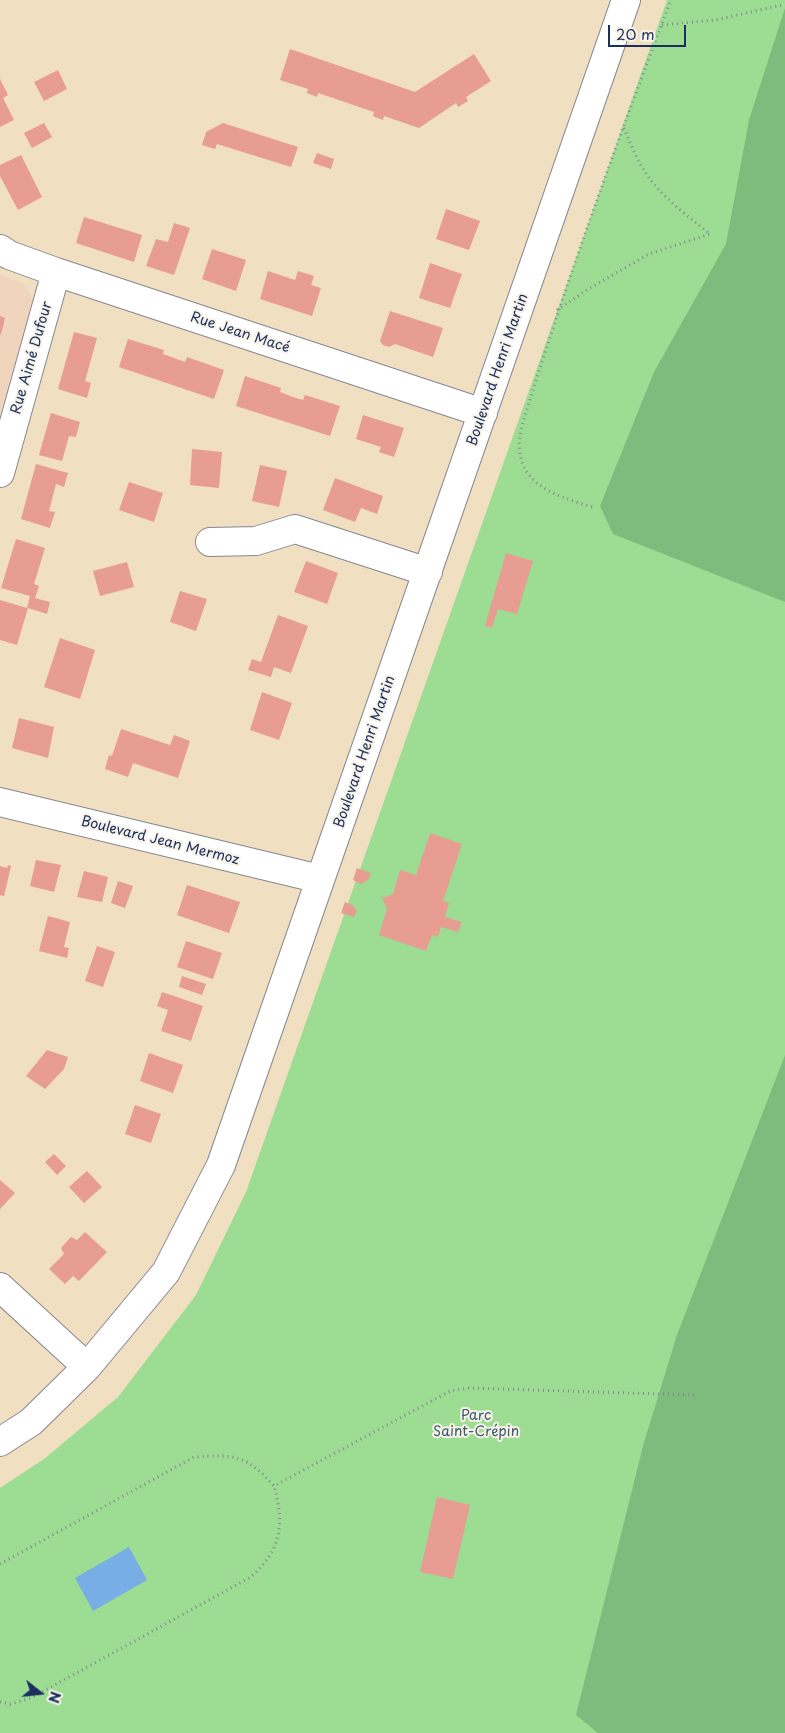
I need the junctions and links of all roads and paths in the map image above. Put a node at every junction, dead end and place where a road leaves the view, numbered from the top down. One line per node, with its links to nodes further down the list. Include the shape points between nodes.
1 (626, 0): 9 (street, Boulevard Henri Martin)
2 (671, 0): 4 (path)
3 (782, 5): 4 (path, via 715,20)
4 (662, 24): 5 (path)
5 (623, 125): 8 (path); 8 (path, via 648,176 710,234 649,254)
6 (0, 249): 7 (street, Rue Jean Macé)
7 (56, 272): 9 (street, Rue Jean Macé); 10 (street, Rue Aimé Dufour)
8 (557, 310): 11 (path, via 517,447 522,465 546,490)
9 (483, 413): 13 (street, Boulevard Henri Martin)
10 (0, 473)
11 (592, 507)
12 (210, 542): 13 (street, via 256,541 295,529)
13 (428, 572): 15 (street, Boulevard Henri Martin)
14 (0, 802): 15 (street, Boulevard Jean Mermoz)
15 (320, 879): 17 (street, Boulevard Henri Martin, via 221,1166 166,1272)
16 (0, 1287): 17 (street)
17 (87, 1367): 19 (street, Boulevard Henri Martin, via 31,1422)
18 (694, 1395): 20 (path, via 469,1388 450,1391)
19 (0, 1442)
20 (274, 1486): 21 (path, via 258,1468 237,1457 194,1456); 22 (path, via 280,1525 276,1545 266,1563 251,1577 31,1698 10,1704)
21 (0, 1564)
22 (0, 1702)

